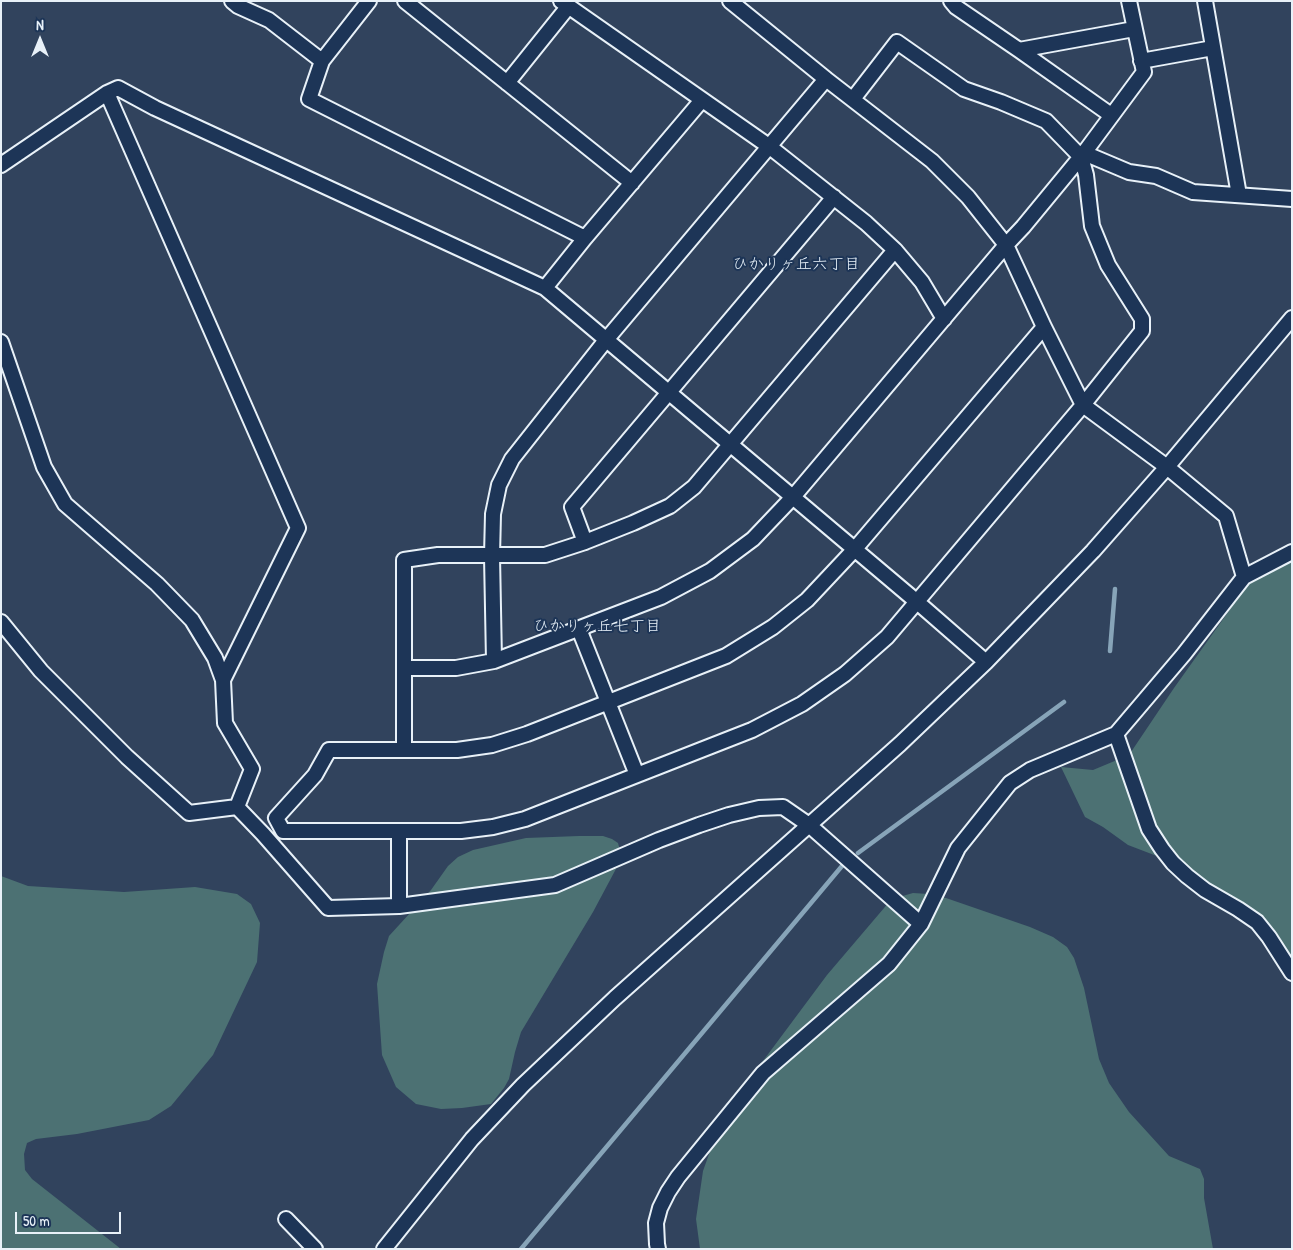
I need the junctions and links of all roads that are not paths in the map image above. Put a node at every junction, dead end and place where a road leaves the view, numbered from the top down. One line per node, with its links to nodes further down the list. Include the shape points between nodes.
1 (232, 1): 12 (street, via 269,20)
2 (369, 1): 12 (street)
3 (405, 1): 15 (street)
4 (951, 1): 11 (street)
5 (1129, 1): 9 (street)
6 (1205, 1): 10 (street)
7 (736, 3): 14 (street)
8 (565, 4): 15 (street); 18 (street)
9 (1134, 29): 11 (street); 13 (street)
10 (1213, 48): 13 (street); 24 (street)
11 (1019, 50): 19 (street)
12 (322, 61): 27 (street, via 309,99)
13 (1141, 61): 19 (street, via 1144,72)
14 (826, 79): 17 (street); 20 (street)
15 (507, 83): 23 (street)
16 (107, 93): 22 (street); 30 (street, via 118,88); 52 (street, via 298,528)
17 (853, 99): 21 (street, via 897,42 964,89 1046,121); 28 (street, via 932,161 968,197)
18 (702, 100): 20 (street); 23 (street)
19 (1111, 115): 21 (street)
20 (770, 146): 25 (street); 34 (street)
21 (1083, 155): 24 (street, via 1130,172 1156,176 1193,192); 28 (street); 37 (street, via 1092,226 1108,265 1142,318 1142,331)
22 (1, 165)
23 (632, 183): 27 (street)
24 (1239, 195): 26 (street)
25 (834, 197): 29 (street); 36 (street)
26 (1292, 199)
27 (585, 238): 30 (street)
28 (1006, 245): 32 (street); 33 (street)
29 (895, 250): 32 (street, via 922,282); 38 (street)
30 (545, 288): 34 (street)
31 (1292, 318): 39 (street)
32 (944, 319): 40 (street)
33 (1044, 327): 37 (street); 42 (street)
34 (606, 340): 36 (street); 44 (street, via 512,459 499,485 493,514)
35 (1, 342): 52 (street, via 44,467 66,504 158,584 192,620 215,658)
36 (668, 393): 38 (street); 41 (street, via 572,507)
37 (1083, 405): 39 (street); 46 (street)
38 (730, 444): 40 (street); 41 (street, via 694,487 670,506)
39 (1167, 467): 45 (street, via 1226,516); 50 (street, via 1093,551)
40 (793, 497): 42 (street); 48 (street, via 753,539 710,571 661,597)
41 (585, 542): 44 (street, via 545,555)
42 (854, 550): 46 (street); 53 (street, via 807,600 773,627 726,656)
43 (1292, 552): 45 (street)
44 (492, 556): 49 (street); 51 (street, via 438,555 404,560)
45 (1244, 577): 54 (street)
46 (916, 601): 50 (street); 56 (street, via 887,637 845,674 802,704 752,730)
47 (1, 622): 57 (street, via 41,671 190,813)
48 (579, 628): 49 (street); 53 (street)
49 (494, 661): 51 (street, via 456,668)
50 (986, 662): 58 (street)
51 (404, 668): 55 (street)
52 (223, 680): 57 (street, via 226,723 252,769)
53 (609, 702): 55 (street, via 492,745 456,750); 56 (street)
54 (1116, 734): 61 (street, via 1030,770 1010,783 958,848); 62 (street, via 1149,828 1162,849 1173,863 1205,890 1257,922)
55 (404, 750): 59 (street, via 329,750 315,776 276,818 283,831)
56 (637, 775): 59 (street, via 525,819 493,827 461,831)
57 (237, 808): 60 (street, via 328,908)
58 (809, 825): 60 (street, via 783,806 759,808 667,837 555,885); 61 (street); 65 (street, via 523,1085 472,1140)
59 (399, 831): 60 (street)
60 (399, 906)
61 (921, 924): 66 (street, via 888,964 763,1073 725,1118 668,1192 656,1223)
62 (1292, 973)
63 (286, 1219): 64 (street)
64 (315, 1249)
65 (384, 1249)
66 (658, 1249)

